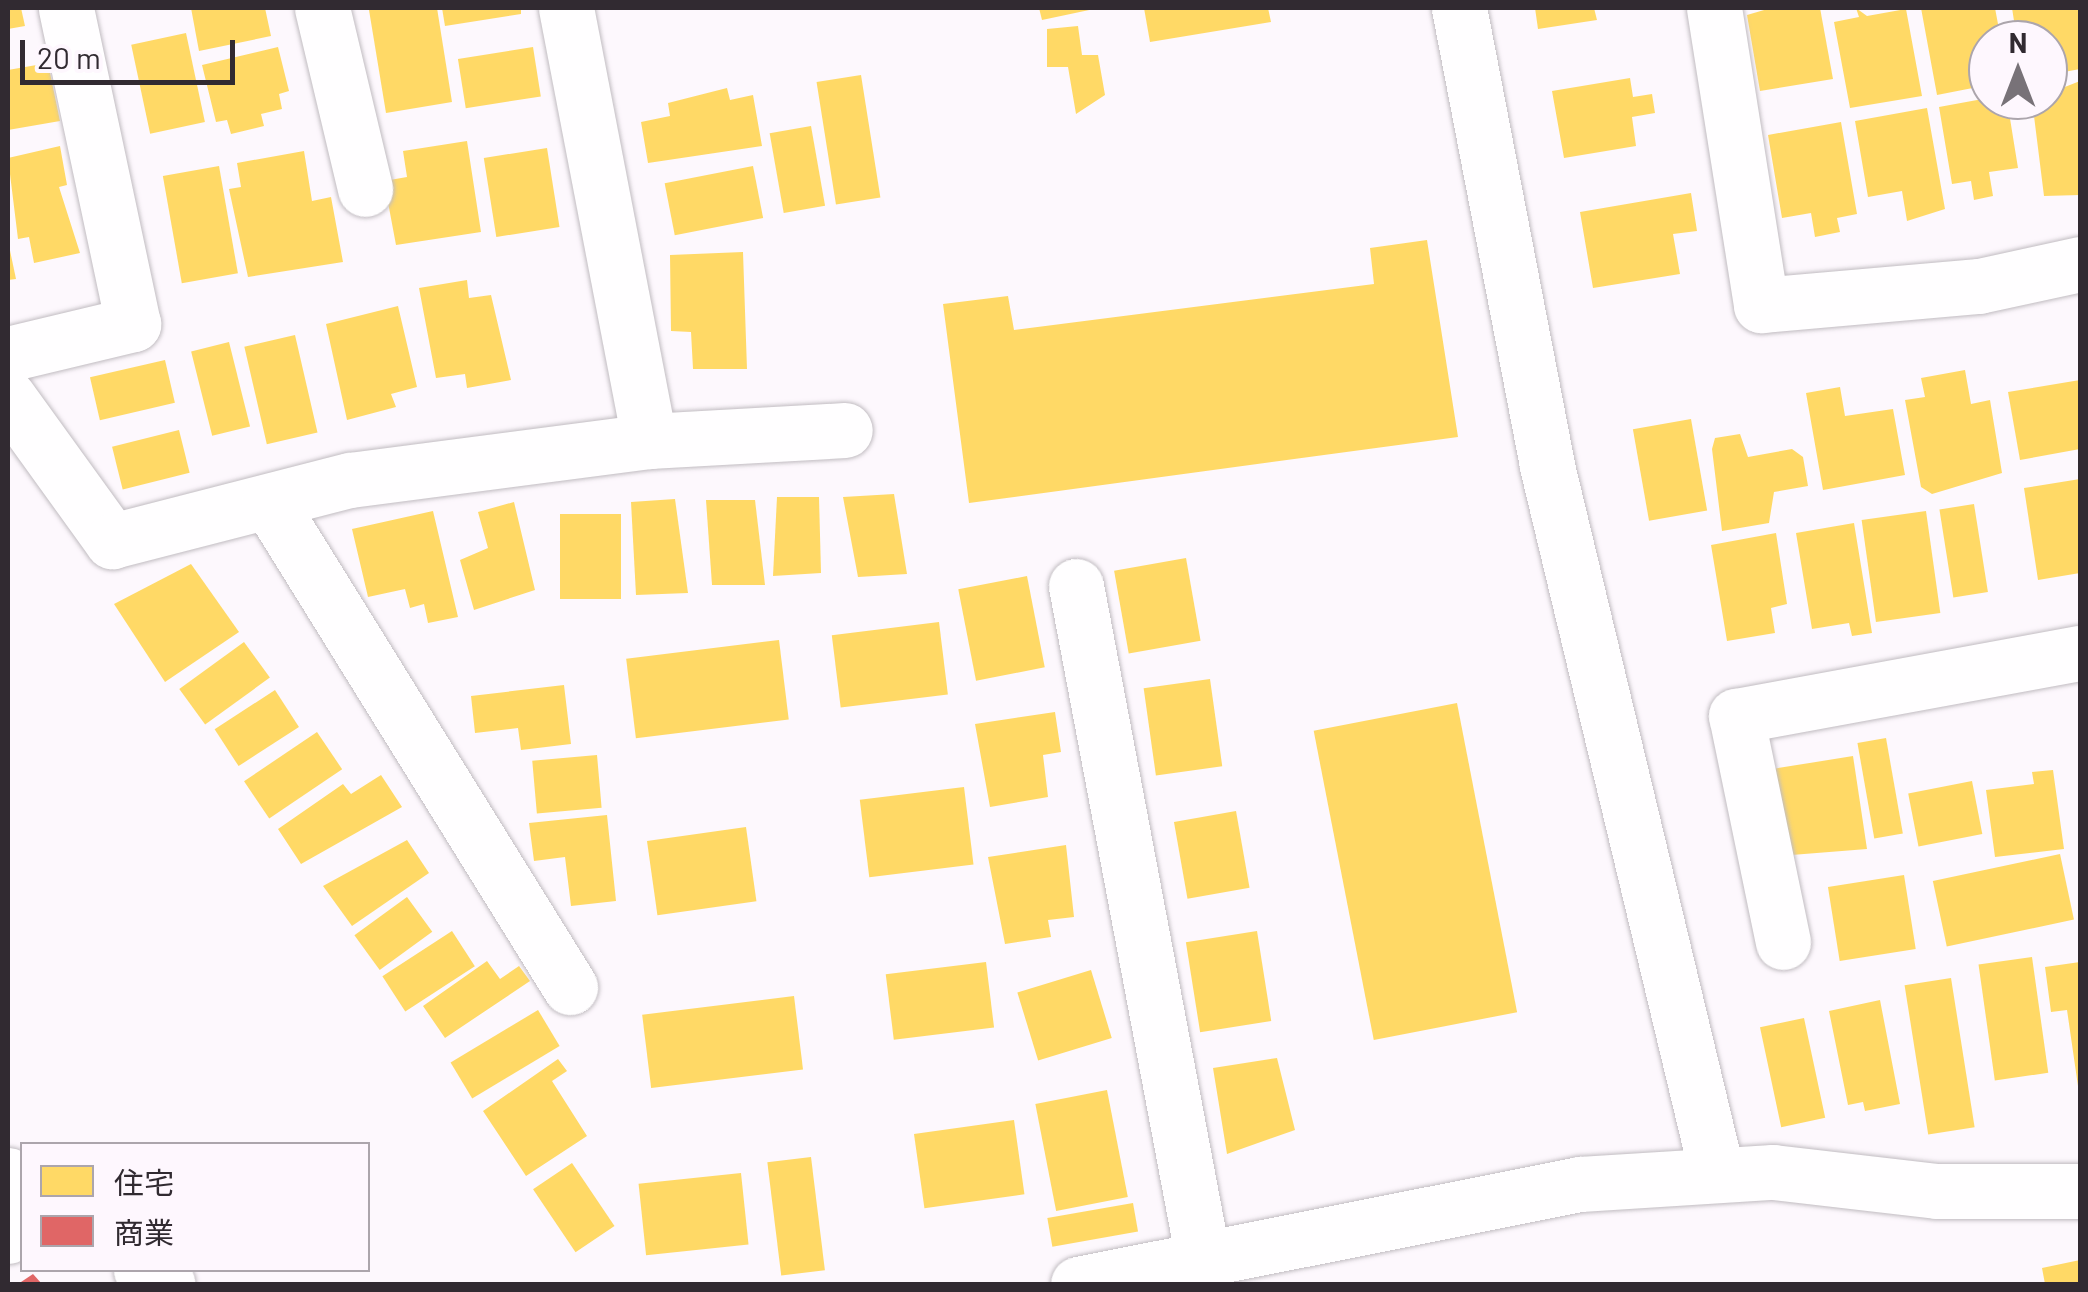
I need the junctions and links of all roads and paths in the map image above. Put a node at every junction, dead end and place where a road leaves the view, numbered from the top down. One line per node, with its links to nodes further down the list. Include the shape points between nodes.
1 (66, 8): 8 (street, via 133,324)
2 (322, 8): 6 (street)
3 (566, 8): 11 (street)
4 (1459, 8): 17 (street, via 1547,466)
5 (1714, 8): 7 (street, via 1761,305 1980,286)
6 (365, 189)
7 (2080, 264)
8 (8, 354)
9 (8, 397): 12 (street, via 112,541)
10 (844, 430): 11 (street)
11 (649, 441): 12 (street, via 350,480)
12 (269, 502): 16 (street)
13 (1076, 586): 19 (street)
14 (2080, 652): 15 (street, via 1736,716)
15 (1783, 942)
16 (570, 987)
17 (1717, 1174): 18 (street); 19 (street, via 1580,1184)
18 (2080, 1191)
19 (1203, 1259): 20 (street)
20 (1078, 1284)

